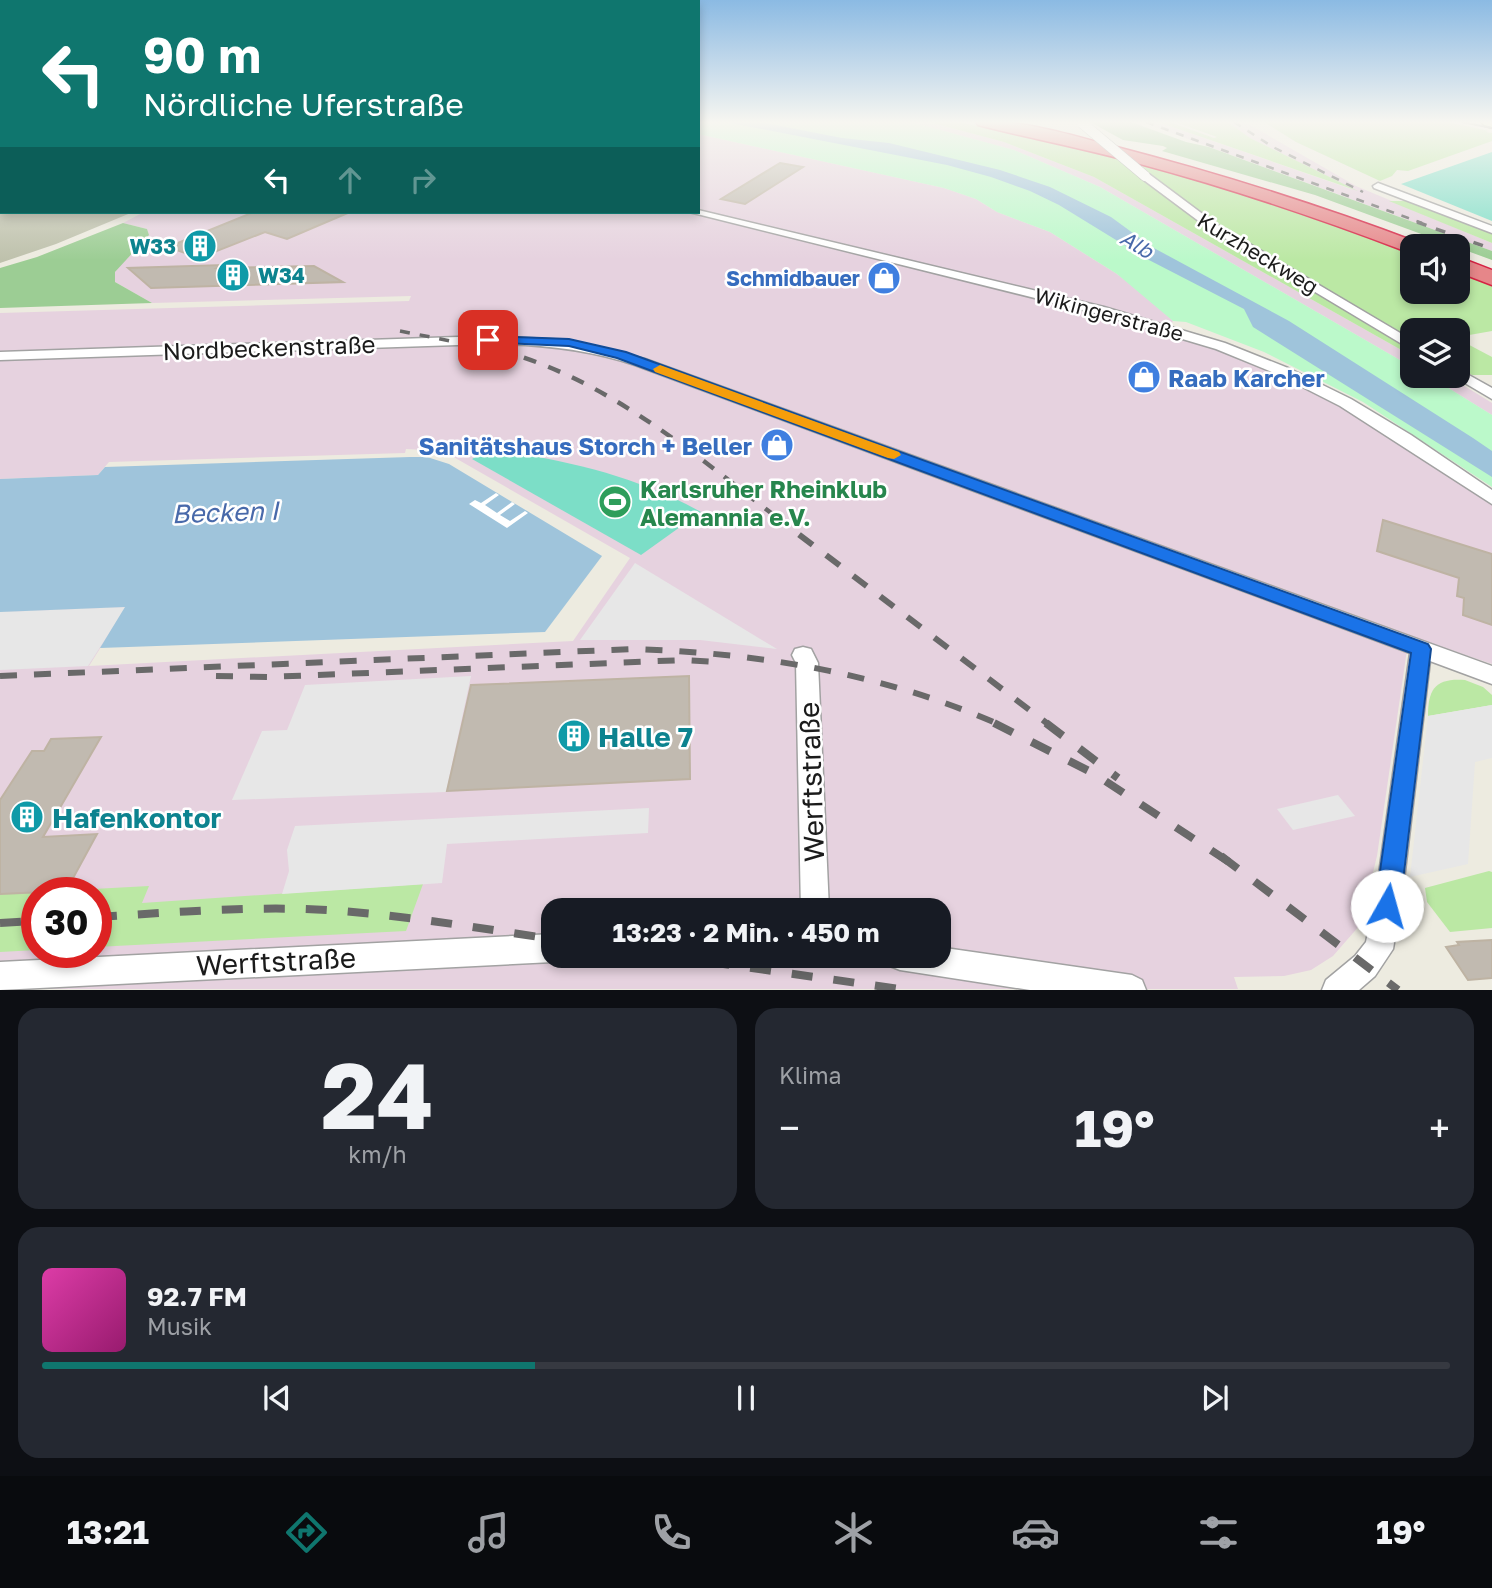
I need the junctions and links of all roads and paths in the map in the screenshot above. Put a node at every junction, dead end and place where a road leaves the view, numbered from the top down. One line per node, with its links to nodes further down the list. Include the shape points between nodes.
1 (1136, 168): 13 (street, Kurzheckweg, bridge, via 1212,226)
2 (1181, 168): 8 (highway)
3 (1204, 168): 7 (highway)
4 (1378, 186): 6 (street)
5 (700, 213): 17 (street, Wikingerstraße, via 1107,311 1232,351 1361,411)
6 (1492, 230)
7 (1400, 238)
8 (1400, 239)
9 (1470, 260): 10 (highway)
10 (1492, 268)
11 (1470, 269): 12 (highway)
12 (1492, 278)
13 (1400, 339)
14 (0, 356): 18 (street, Nordbeckenstraße, via 463,340 581,345 621,355)
15 (1470, 380): 16 (street)
16 (1492, 394)
17 (1492, 498)
18 (1421, 649): 20 (street, Nordbeckenstraße); 26 (street, via 1379,949)
19 (803, 655): 21 (street, Werftstraße, via 807,663)
20 (1492, 675)
21 (816, 898)
22 (541, 949): 24 (street, Werftstraße)
23 (951, 963): 25 (street)
24 (0, 976)
25 (1132, 989)
26 (1336, 989)

